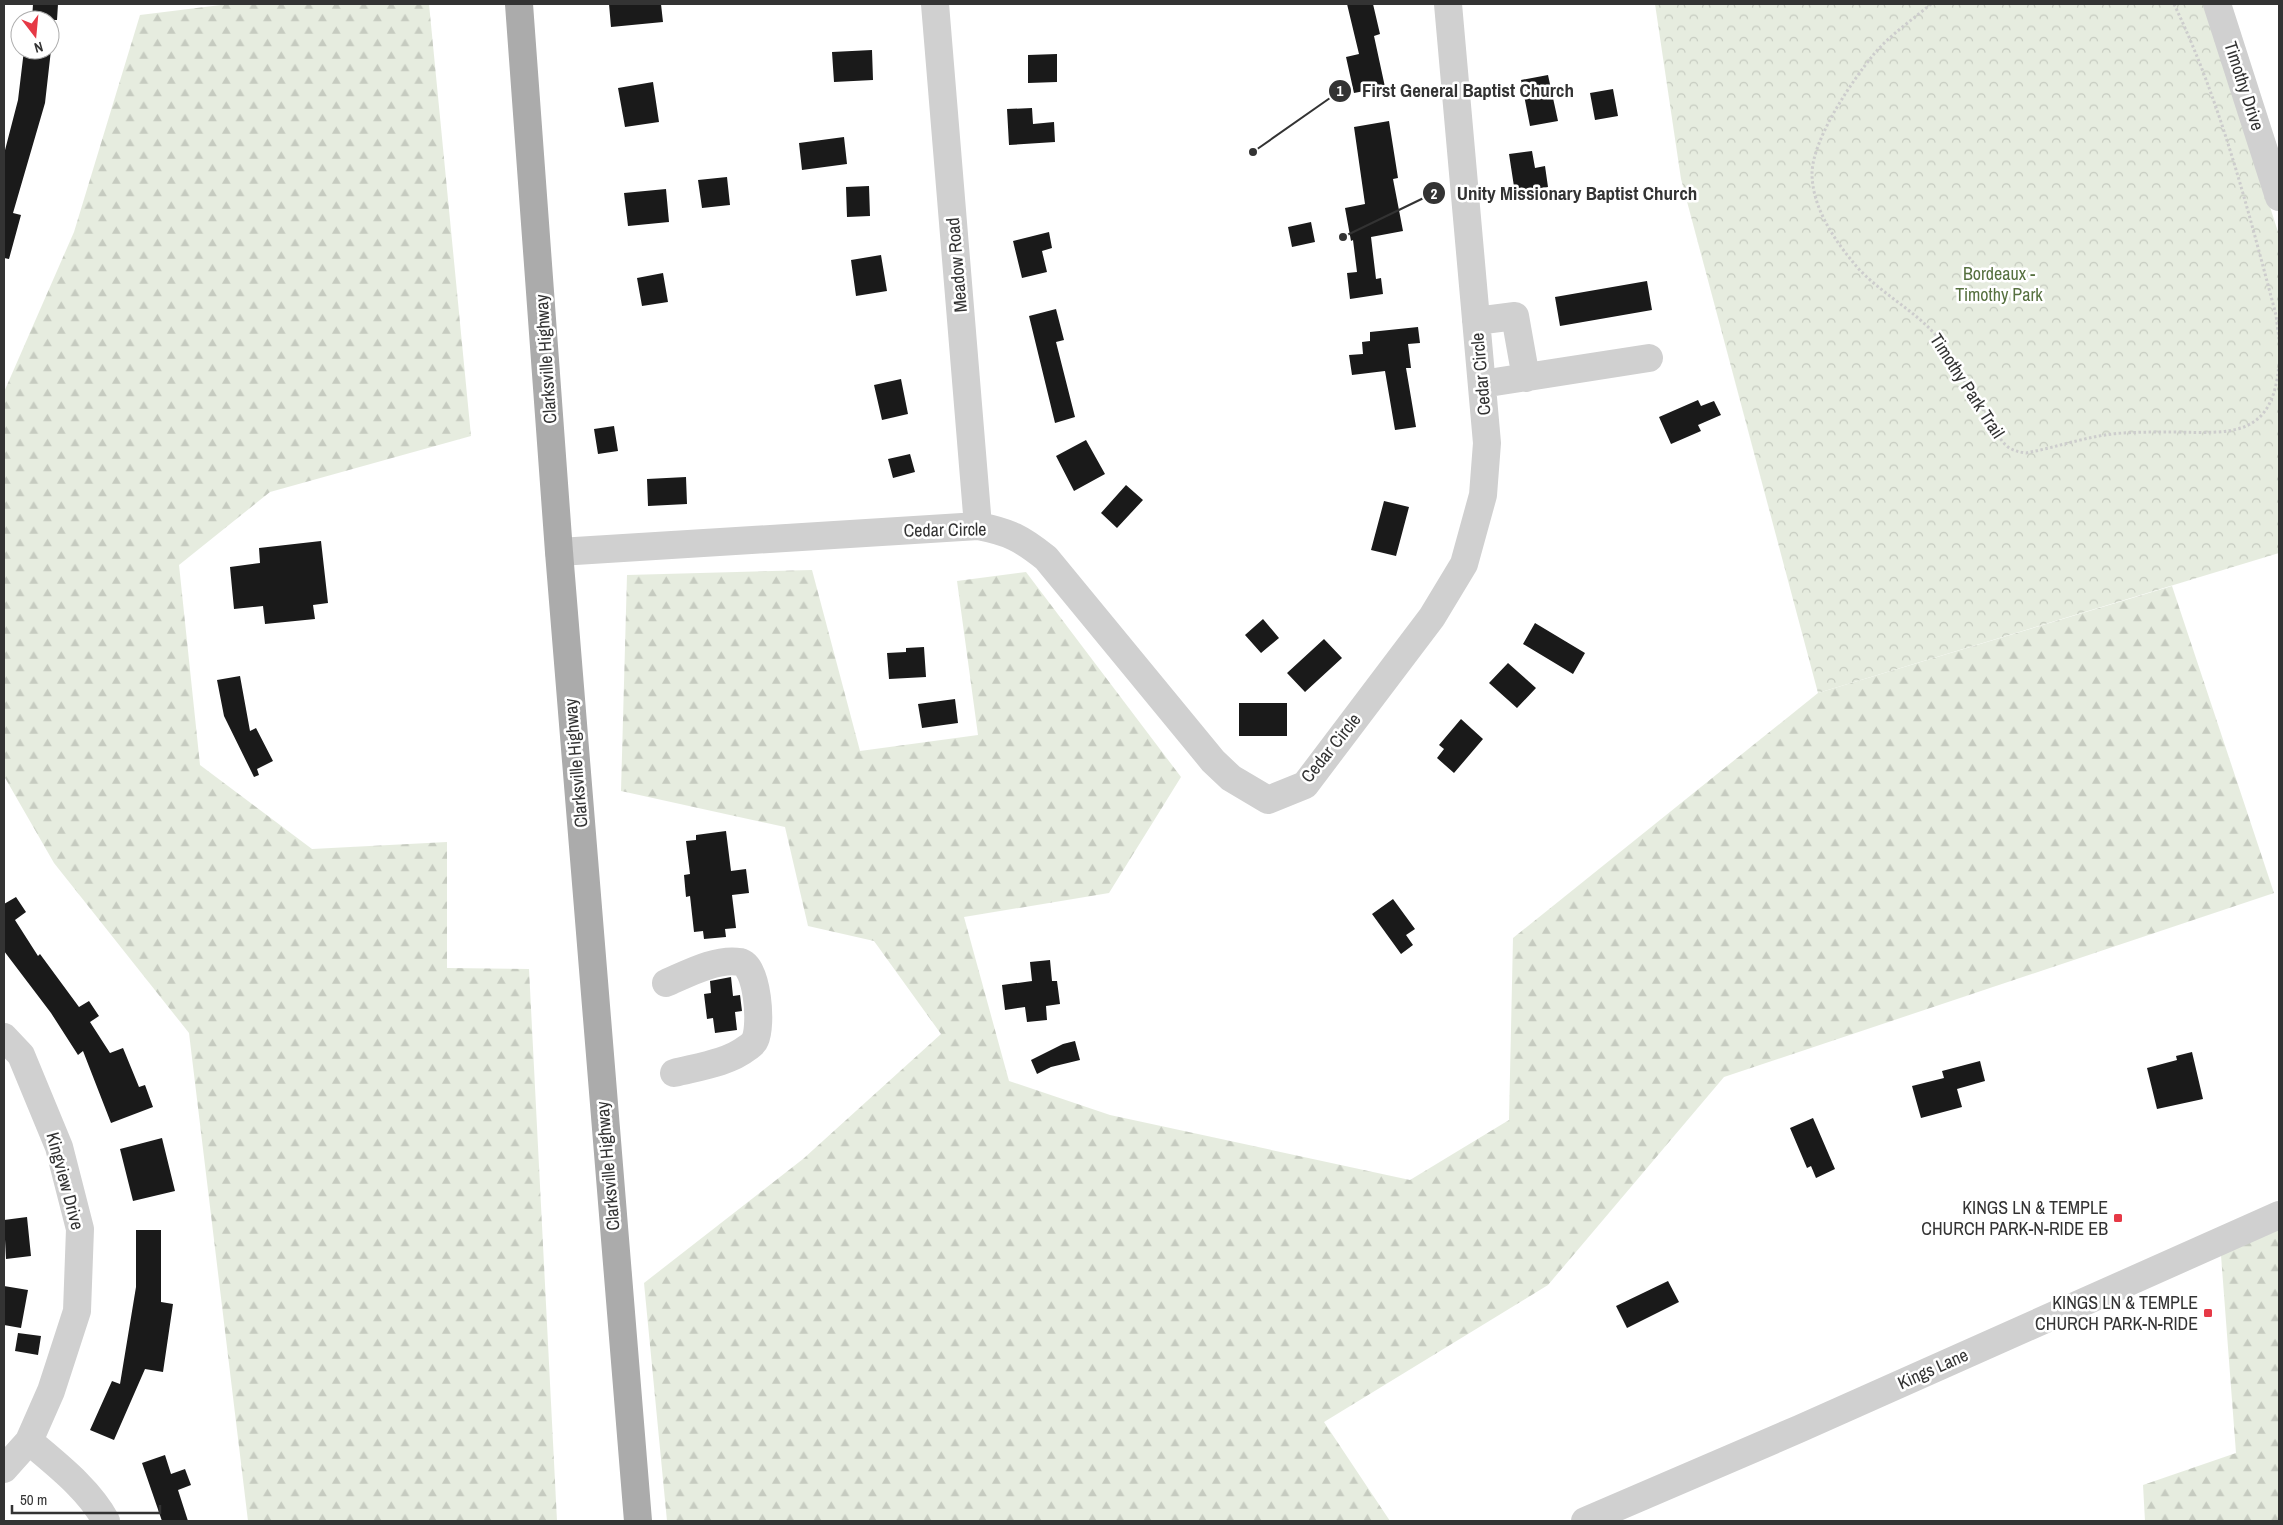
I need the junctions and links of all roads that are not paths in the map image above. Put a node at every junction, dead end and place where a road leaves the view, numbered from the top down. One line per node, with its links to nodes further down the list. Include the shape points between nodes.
1 (519, 4): 11 (main road, Clarksville Highway)
2 (935, 4): 10 (street, Meadow Road)
3 (1448, 4): 6 (street, Cedar Circle)
4 (2217, 4): 5 (street, Timothy Drive)
5 (2279, 197)
6 (1476, 321): 8 (street, via 1515,316); 9 (street, Cedar Circle)
7 (1649, 358): 8 (street)
8 (1526, 378): 9 (street)
9 (1482, 384): 10 (street, Cedar Circle, via 1487,443 1483,495 1464,564 1432,617 1305,785 1268,800 1231,778 1213,761 1046,558 1013,534)
10 (978, 526): 11 (street, Cedar Circle)
11 (559, 552): 19 (main road, Clarksville Highway)
12 (666, 983): 14 (street, via 725,962 742,962 750,970 755,984 758,1016 755,1040 739,1054)
13 (4, 1037): 16 (street, Kingview Drive, via 21,1055 59,1147 80,1229 77,1311 51,1391)
14 (674, 1073)
15 (2279, 1215): 20 (street, Kings Lane)
16 (29, 1441): 17 (street, Kingview Drive); 18 (street, via 89,1497)
17 (4, 1469)
18 (106, 1521)
19 (638, 1521)
20 (1585, 1521)

